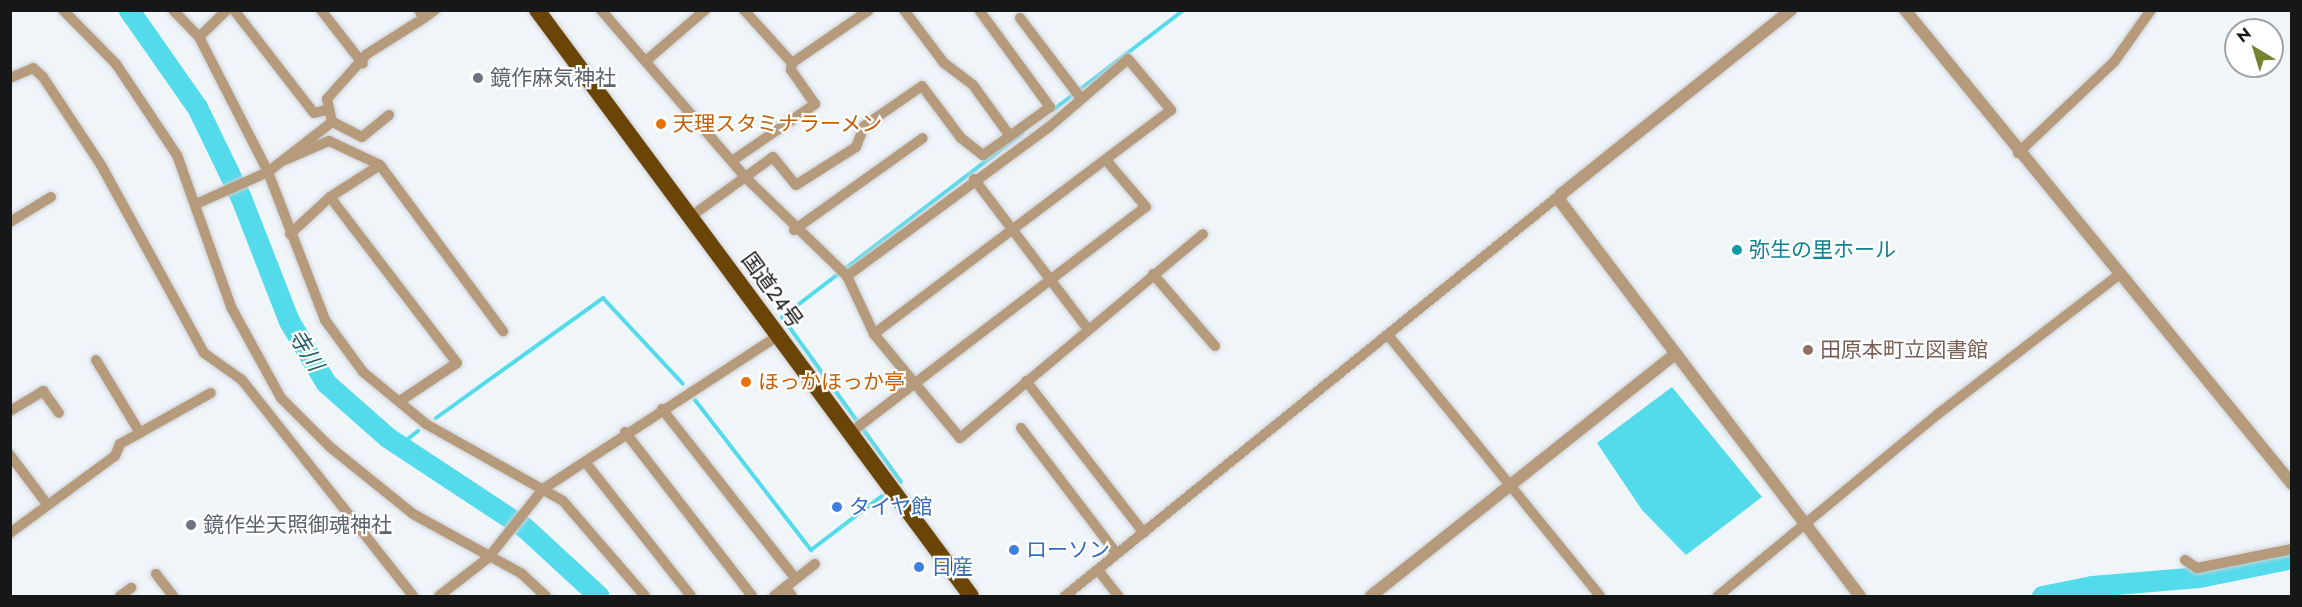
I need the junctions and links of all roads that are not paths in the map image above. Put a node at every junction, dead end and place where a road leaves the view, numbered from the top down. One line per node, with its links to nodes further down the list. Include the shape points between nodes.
1 (63, 10): 41 (street, via 142,99 177,155)
2 (173, 10): 19 (street)
3 (227, 10): 19 (street)
4 (234, 10): 25 (street, via 314,113)
5 (321, 10): 22 (street)
6 (435, 10): 17 (street)
7 (537, 10): 42 (highway, 国道24号)
8 (601, 10): 20 (street)
9 (705, 10): 20 (street)
10 (744, 10): 21 (street)
11 (869, 10): 21 (street)
12 (904, 10): 28 (street, via 944,63 973,85)
13 (979, 10): 28 (street, via 1050,107)
14 (1791, 10): 38 (street)
15 (1905, 10): 30 (street)
16 (2151, 10): 30 (street, via 2114,62)
17 (422, 14): 22 (street, via 367,54)
18 (1020, 18): 24 (street)
19 (199, 37): 35 (street)
20 (647, 60): 33 (street)
21 (792, 63): 33 (street, via 790,70 815,104)
22 (363, 64): 25 (street, via 327,99)
23 (10, 78): 92 (street, via 33,68 43,77 101,165 204,353 242,380)
24 (1080, 97): 32 (street, via 1128,59 1171,110); 37 (street, via 1049,127)
25 (326, 110): 27 (street)
26 (389, 115): 27 (street, via 362,137)
27 (332, 122): 31 (street)
28 (1010, 136): 36 (street, via 983,155 961,138 922,86 864,126 856,147 796,185 773,157)
29 (923, 138): 44 (street)
30 (2018, 153): 49 (street)
31 (285, 160): 34 (street, via 329,141); 35 (street)
32 (1106, 160): 45 (street); 51 (street, via 1146,207)
33 (732, 161): 36 (street)
34 (380, 165): 40 (street); 53 (street)
35 (266, 173): 41 (street); 46 (street)
36 (744, 177): 42 (street); 44 (street)
37 (974, 179): 45 (street); 50 (street)
38 (1561, 194): 55 (street); 58 (street, via 1564,209)
39 (51, 197): 43 (street)
40 (330, 197): 46 (street); 63 (street, via 457,363)
41 (198, 203): 82 (street, via 231,307 281,398 330,447 413,514)
42 (690, 217): 56 (highway, 国道24号)
43 (10, 222)
44 (794, 230): 50 (street)
45 (1013, 231): 51 (street); 54 (street)
46 (290, 234): 63 (street, via 325,320 363,372)
47 (1203, 234): 48 (street)
48 (1153, 274): 52 (street); 57 (street)
49 (2120, 274): 74 (street); 77 (street)
50 (847, 276): 54 (street)
51 (1051, 280): 52 (street); 61 (street)
52 (1087, 328): 60 (street)
53 (503, 330)
54 (874, 334): 61 (street)
55 (1388, 335): 73 (street); 78 (street)
56 (778, 336): 64 (street); 70 (highway, 国道24号)
57 (1215, 346)
58 (1676, 354): 73 (street); 77 (street)
59 (96, 360): 68 (street)
60 (1026, 381): 61 (street, via 960,438); 78 (street)
61 (912, 385): 70 (street)
62 (211, 393): 68 (street)
63 (400, 401): 75 (street, via 473,454)
64 (662, 409): 69 (street); 87 (street)
65 (10, 411): 66 (street, via 43,391)
66 (59, 413)
67 (1021, 428): 81 (street)
68 (140, 432): 76 (street)
69 (625, 432): 72 (street); 97 (street)
70 (850, 433): 100 (highway, 国道24号)
71 (10, 455): 76 (street)
72 (586, 464): 75 (street); 96 (street)
73 (1510, 481): 103 (street); 104 (street)
74 (2292, 484)
75 (541, 491): 82 (street); 95 (street, via 579,516)
76 (47, 504): 79 (street)
77 (1804, 524): 105 (street); 106 (street)
78 (1144, 532): 81 (street)
79 (10, 533)
80 (2292, 549): 83 (street, via 2197,568)
81 (1117, 554): 85 (street)
82 (490, 555): 93 (street); 94 (street, via 522,574)
83 (2186, 560)
84 (815, 564): 87 (street)
85 (1098, 570): 101 (street); 102 (street)
86 (156, 574): 91 (street)
87 (795, 578): 88 (street)
88 (785, 587): 98 (street); 99 (street)
89 (131, 588): 90 (street)
90 (120, 597)
91 (173, 597)
92 (412, 597)
93 (440, 597)
94 (546, 597)
95 (645, 597)
96 (691, 597)
97 (752, 597)
98 (774, 597)
99 (792, 597)
100 (971, 597)
101 (1065, 597)
102 (1118, 597)
103 (1371, 597)
104 (1600, 597)
105 (1718, 597)
106 (1860, 597)

